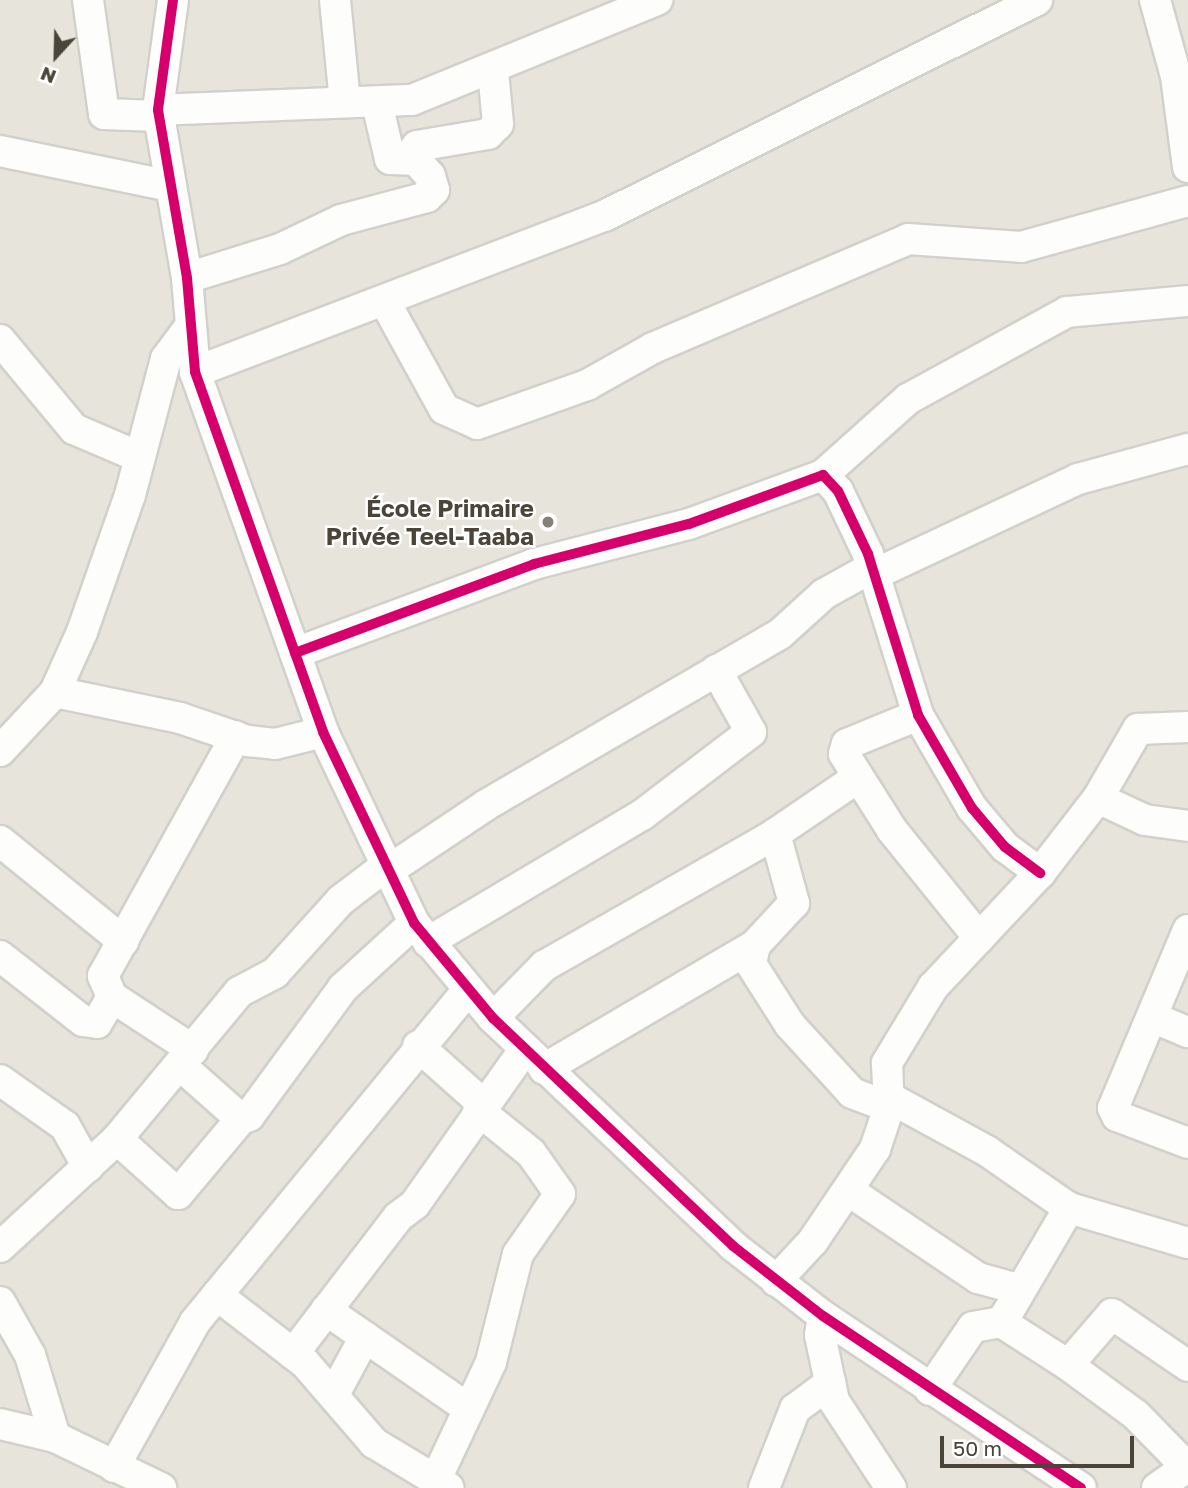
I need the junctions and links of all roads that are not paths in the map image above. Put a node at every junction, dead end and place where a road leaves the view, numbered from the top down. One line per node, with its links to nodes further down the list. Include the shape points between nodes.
1 (88, 0): 10 (street, via 104,114)
2 (173, 0): 10 (street)
3 (335, 0): 8 (street)
4 (657, 0): 7 (street)
5 (1037, 0): 18 (street, via 604,216)
6 (1156, 0): 13 (street, via 1176,76)
7 (493, 71): 9 (street, via 412,100); 12 (street, via 498,124 488,134 416,146)
8 (345, 102): 9 (street); 10 (street)
9 (377, 103): 12 (street, via 390,159)
10 (158, 113): 14 (street)
11 (0, 151): 14 (street)
12 (413, 160): 16 (street, via 430,176 434,190 427,197 341,220 280,249)
13 (1188, 167)
14 (170, 186): 16 (street)
15 (1188, 201): 18 (street, via 1021,247 908,239 653,348 587,385 477,424 444,409)
16 (187, 278): 19 (street)
17 (1188, 301): 24 (street, via 1067,312 899,405)
18 (386, 302): 21 (street)
19 (191, 325): 21 (street); 23 (street, via 166,359)
20 (0, 340): 23 (street, via 74,429)
21 (195, 372): 26 (street)
22 (1188, 449): 25 (street, via 1078,480)
23 (139, 457): 28 (street, via 82,632)
24 (823, 475): 25 (street, via 849,511); 26 (street, via 689,524 534,564)
25 (872, 571): 27 (street, via 824,594 803,619); 29 (street)
26 (295, 653): 31 (street)
27 (716, 670): 39 (street); 42 (street, via 751,732 642,815)
28 (55, 692): 32 (street, via 180,718); 33 (street)
29 (918, 715): 34 (street, via 847,744 844,754); 40 (street, via 972,808 1006,847)
30 (1188, 727): 35 (street, via 1138,729)
31 (323, 732): 32 (street, via 275,744); 39 (street)
32 (236, 736): 44 (street)
33 (0, 751)
34 (857, 778): 37 (street); 43 (street)
35 (1098, 798): 36 (street, via 1145,820); 40 (street)
36 (1188, 826)
37 (775, 834): 45 (street, via 794,903); 50 (street, via 544,967)
38 (0, 841): 44 (street)
39 (388, 867): 42 (street); 53 (street, via 341,900 275,973 239,992)
40 (1041, 873): 43 (street)
41 (1188, 930): 49 (street)
42 (421, 933): 47 (street); 58 (street, via 344,988 253,1113)
43 (979, 938): 56 (street, via 933,987 887,1063)
44 (123, 941): 48 (street, via 103,976)
45 (755, 945): 54 (street); 56 (street, via 751,964 790,1025 852,1093)
46 (0, 956): 48 (street, via 83,1021 97,1023)
47 (467, 991): 50 (street); 52 (street)
48 (112, 997): 53 (street)
49 (1153, 1017): 51 (street); 60 (street, via 1113,1108 1116,1116)
50 (493, 1018): 54 (street)
51 (1188, 1032)
52 (418, 1046): 57 (street); 68 (street)
53 (186, 1058): 58 (street); 59 (street)
54 (534, 1059): 57 (street); 66 (street)
55 (0, 1080): 61 (street, via 65,1126)
56 (889, 1102): 62 (street); 63 (street, via 987,1152)
57 (481, 1107): 70 (street, via 415,1204); 80 (street, via 531,1153 560,1194 518,1254 491,1362)
58 (241, 1119): 59 (street, via 178,1194)
59 (117, 1139): 61 (street)
60 (1188, 1143)
61 (88, 1167): 65 (street)
62 (849, 1192): 66 (street); 67 (street, via 978,1278)
63 (1069, 1208): 64 (street); 67 (street)
64 (1188, 1243)
65 (0, 1247)
66 (776, 1281): 71 (street)
67 (1018, 1289): 72 (street)
68 (217, 1295): 74 (street); 84 (street)
69 (0, 1302): 82 (street, via 30,1355)
70 (326, 1310): 73 (street); 74 (street)
71 (823, 1316): 77 (street); 78 (street)
72 (1000, 1322): 75 (street); 78 (street, via 973,1327)
73 (365, 1337): 79 (street); 80 (street)
74 (293, 1354): 79 (street)
75 (1068, 1365): 76 (street, via 1112,1314); 83 (street, via 1136,1415)
76 (1188, 1366)
77 (830, 1383): 87 (street, via 795,1409); 88 (street, via 848,1425)
78 (930, 1390): 89 (street)
79 (334, 1394): 85 (street, via 374,1443)
80 (466, 1408): 85 (street)
81 (0, 1424): 82 (street)
82 (55, 1437): 84 (street)
83 (1188, 1467): 90 (street)
84 (106, 1472): 86 (street)
85 (433, 1481)
86 (161, 1488)
87 (764, 1488)
88 (891, 1488)
89 (1081, 1488)
90 (1157, 1488)

